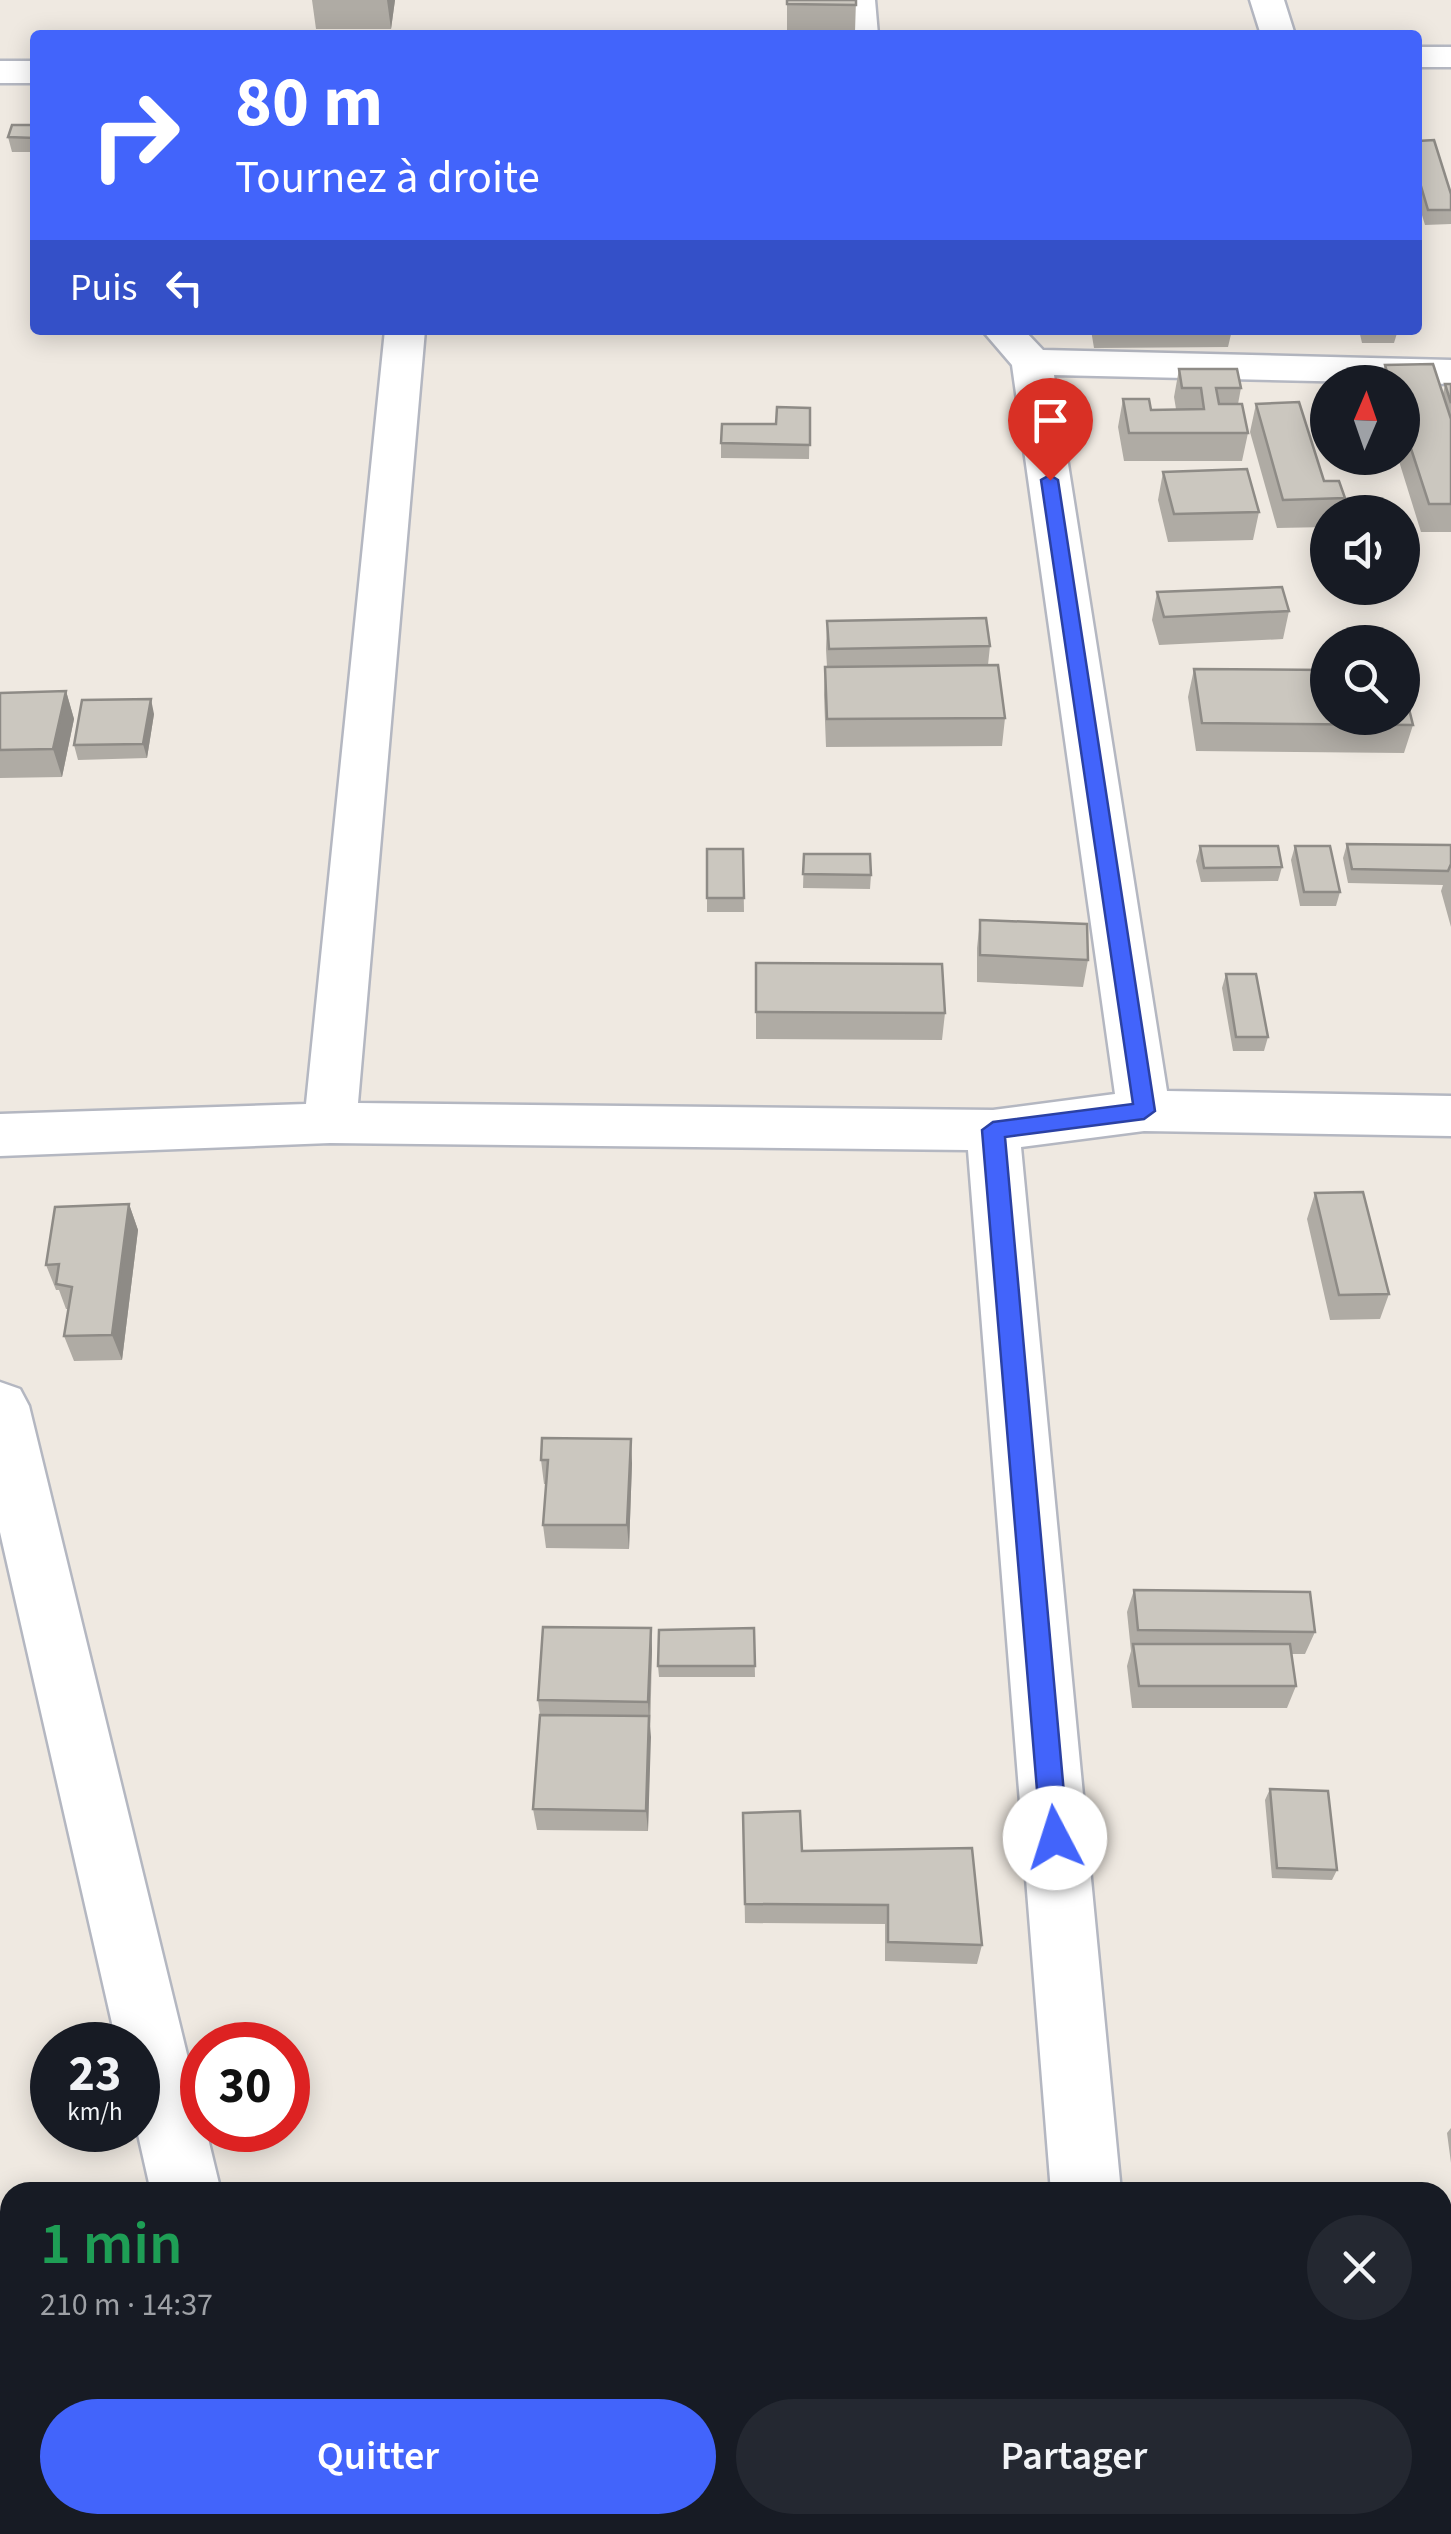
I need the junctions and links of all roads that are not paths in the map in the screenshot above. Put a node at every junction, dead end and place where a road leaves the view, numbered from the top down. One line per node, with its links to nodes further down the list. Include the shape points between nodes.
1 (858, 0): 3 (street)
2 (1267, 0): 4 (street)
3 (861, 30)
4 (1276, 30)
5 (1422, 57): 6 (street)
6 (1451, 57)
7 (0, 72): 8 (street)
8 (30, 72)
9 (405, 335): 14 (street)
10 (1017, 346): 11 (street); 12 (street)
11 (1451, 372)
12 (1144, 1111): 13 (street); 15 (street)
13 (1451, 1116)
14 (330, 1123): 15 (street); 16 (street)
15 (993, 1130): 19 (street)
16 (0, 1135)
17 (0, 1406): 18 (street)
18 (184, 2182)
19 (1085, 2182)

